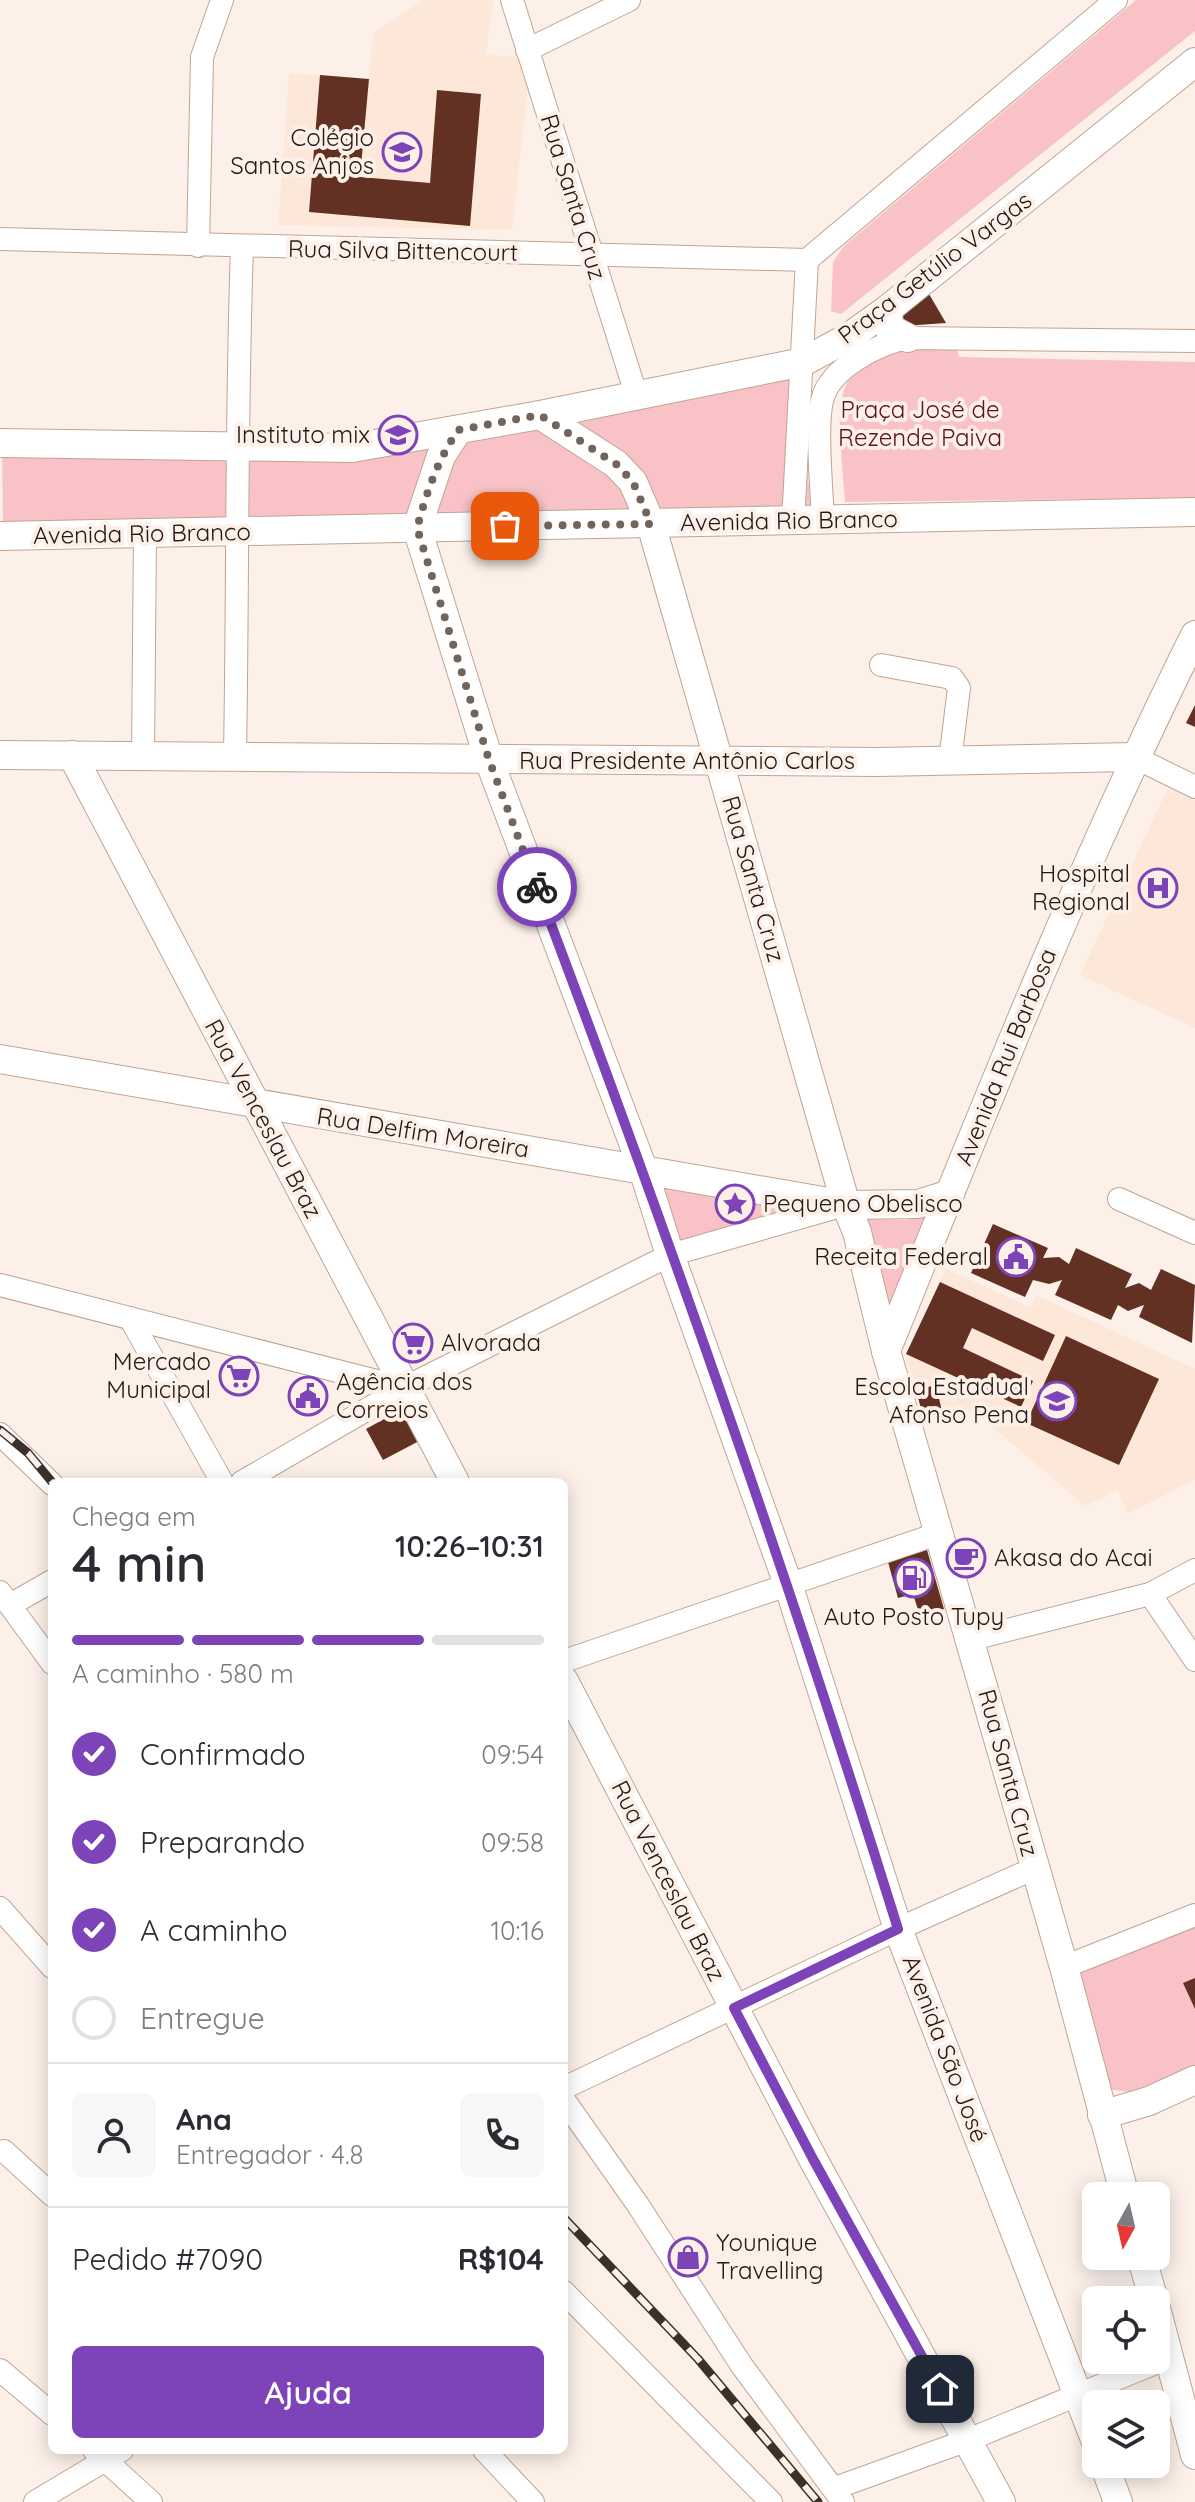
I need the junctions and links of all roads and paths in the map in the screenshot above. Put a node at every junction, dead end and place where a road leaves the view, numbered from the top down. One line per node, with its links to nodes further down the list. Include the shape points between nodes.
1 (222, 0): 8 (street, via 202,57)
2 (512, 0): 5 (street, Rua Santa Cruz)
3 (629, 0): 5 (street)
4 (1116, 0): 11 (street)
5 (527, 50): 10 (street, Rua Santa Cruz)
6 (1195, 62): 12 (main road, Praça Getúlio Vargas)
7 (0, 239): 8 (street, Rua Silva Bittencourt)
8 (198, 246): 9 (street, Rua Silva Bittencourt)
9 (242, 247): 10 (street, Rua Silva Bittencourt); 20 (street)
10 (589, 255): 11 (street, Rua Silva Bittencourt); 16 (street, Rua Santa Cruz)
11 (807, 260): 15 (street, Praça Getúlio Vargas)
12 (888, 309): 13 (main road, via 889,328); 15 (main road, Praça Getúlio Vargas)
13 (908, 338): 14 (street); 22 (street, via 892,340 854,362 827,388 821,409)
14 (1195, 341)
15 (803, 362): 16 (main road); 23 (street)
16 (636, 394): 17 (main road)
17 (540, 415): 18 (main road); 24 (main road, Rua Santa Cruz, via 616,464 633,482)
18 (458, 430): 20 (main road, via 352,448); 25 (main road, via 441,456)
19 (0, 443): 20 (main road)
20 (235, 446): 27 (street)
21 (1195, 512): 22 (main road, Avenida Rio Branco)
22 (823, 522): 23 (main road, Avenida Rio Branco)
23 (793, 523): 24 (main road, Avenida Rio Branco)
24 (651, 524): 25 (main road, Avenida Rio Branco); 37 (main road, Rua Santa Cruz)
25 (417, 528): 27 (main road, Avenida Rio Branco); 36 (main road, Avenida São José)
26 (145, 533): 27 (main road, Avenida Rio Branco); 28 (main road, Avenida Rio Branco); 33 (street)
27 (239, 533): 34 (street)
28 (0, 536)
29 (1195, 635): 35 (main road, Avenida Rui Barbosa)
30 (881, 665): 38 (street, via 952,678 959,688)
31 (0, 755): 32 (main road, Rua Presidente Antônio Carlos)
32 (72, 755): 33 (main road, Rua Presidente Antônio Carlos); 41 (main road, Rua Venceslau Braz)
33 (143, 756): 34 (main road, Rua Presidente Antônio Carlos)
34 (235, 756): 36 (main road, Rua Presidente Antônio Carlos)
35 (1134, 757): 38 (main road, Rua Presidente Antônio Carlos); 39 (street); 43 (main road, Avenida Rui Barbosa)
36 (489, 760): 37 (main road, Rua Presidente Antônio Carlos); 42 (main road, Avenida São José)
37 (720, 761): 38 (main road, Rua Presidente Antônio Carlos); 45 (main road, Rua Santa Cruz)
38 (950, 761)
39 (1195, 787)
40 (0, 1059): 41 (main road, Rua Delfim Moreira)
41 (257, 1105): 42 (main road, Rua Delfim Moreira); 51 (main road, Rua Venceslau Braz)
42 (643, 1169): 45 (main road, Rua Delfim Moreira); 47 (main road, Avenida São José)
43 (950, 1194): 45 (main road, Rua Delfim Moreira, via 918,1204); 50 (main road, Avenida Rui Barbosa)
44 (1119, 1199): 46 (street)
45 (846, 1205): 47 (street); 50 (main road, Rua Santa Cruz)
46 (1192, 1224)
47 (670, 1255): 51 (street); 60 (main road, Avenida São José)
48 (0, 1285): 49 (street)
49 (130, 1318): 51 (street); 53 (street)
50 (886, 1351): 57 (main road, Rua Santa Cruz)
51 (404, 1388): 54 (street); 55 (main road, Rua Venceslau Braz)
52 (0, 1434): 56 (street)
53 (220, 1478)
54 (249, 1478)
55 (453, 1478)
56 (48, 1480)
57 (940, 1533): 60 (street); 63 (main road, Rua Santa Cruz)
58 (1195, 1570): 61 (street)
59 (48, 1583): 62 (street)
60 (788, 1584): 65 (street); 71 (main road, Avenida São José)
61 (1150, 1594): 63 (street); 66 (street)
62 (5, 1599): 64 (street)
63 (972, 1639): 68 (main road, Rua Santa Cruz)
64 (48, 1658)
65 (568, 1660)
66 (1195, 1660)
67 (568, 1689): 74 (main road, Rua Venceslau Braz)
68 (1035, 1868): 71 (street); 73 (main road, Rua Santa Cruz)
69 (0, 1908): 72 (street)
70 (1195, 1915): 73 (street)
71 (898, 1929): 74 (street); 86 (main road, Avenida São José)
72 (48, 1962)
73 (1064, 1967): 78 (main road, Rua Santa Cruz)
74 (734, 2008): 76 (street); 89 (main road, Rua Venceslau Braz)
75 (1195, 2080): 78 (main road)
76 (568, 2086)
77 (568, 2106): 94 (street, via 742,2366)
78 (1102, 2115): 80 (main road, Rua Santa Cruz)
79 (4, 2151): 81 (street)
80 (1121, 2182)
81 (48, 2191)
82 (568, 2296): 98 (street)
83 (1170, 2357): 92 (main road)
84 (0, 2370): 88 (street)
85 (1128, 2374): 86 (street)
86 (1078, 2394): 87 (main road, Avenida São José); 89 (street)
87 (1082, 2405)
88 (48, 2411)
89 (968, 2440): 94 (street); 99 (main road, Rua Venceslau Braz)
90 (108, 2454): 95 (street); 96 (street)
91 (488, 2454): 97 (street)
92 (1195, 2455)
93 (1109, 2478): 100 (main road)
94 (839, 2495)
95 (35, 2502)
96 (151, 2502)
97 (533, 2502)
98 (771, 2502)
99 (1001, 2502)
100 (1118, 2502)

